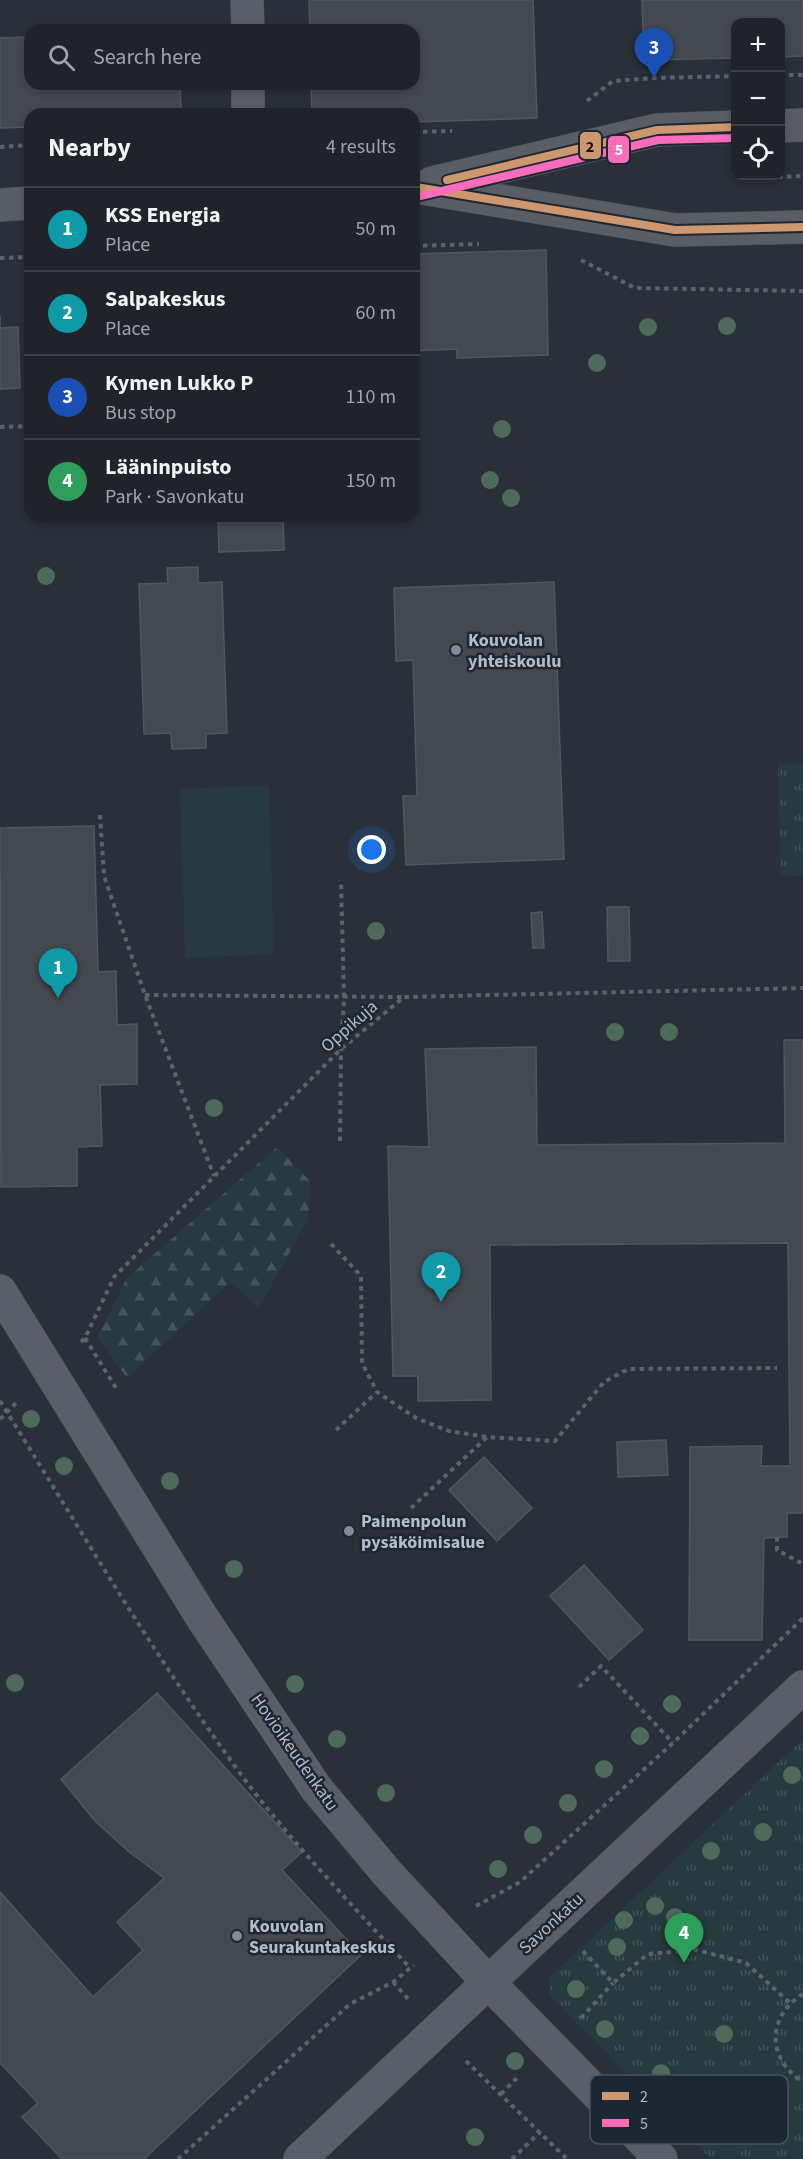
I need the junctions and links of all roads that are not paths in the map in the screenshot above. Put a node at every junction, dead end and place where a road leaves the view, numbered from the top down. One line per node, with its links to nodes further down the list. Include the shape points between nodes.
1 (247, 0): 2 (street)
2 (248, 24)
3 (248, 90): 4 (street)
4 (248, 108)
5 (803, 125): 6 (main road)
6 (785, 126)
7 (731, 127): 8 (main road, via 657,130)
8 (420, 186)
9 (420, 188): 12 (main road, via 675,230)
10 (24, 203): 11 (main road)
11 (0, 205)
12 (803, 227)
13 (0, 1291): 15 (street, Hovioikeudenkatu, via 203,1619 316,1788 387,1873)
14 (803, 1687): 15 (street, Savonkatu)
15 (488, 1982): 16 (street, Hovioikeudenkatu); 18 (street, Savonkatu)
16 (590, 2086)
17 (646, 2144): 19 (street, Hovioikeudenkatu)
18 (300, 2159)
19 (661, 2159)

